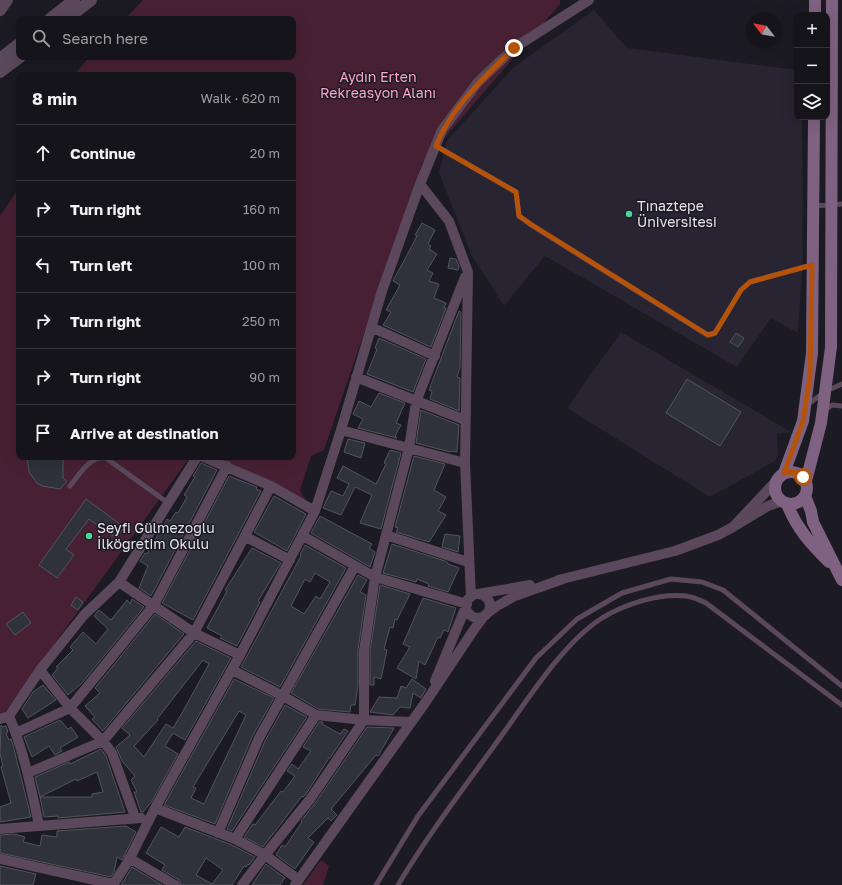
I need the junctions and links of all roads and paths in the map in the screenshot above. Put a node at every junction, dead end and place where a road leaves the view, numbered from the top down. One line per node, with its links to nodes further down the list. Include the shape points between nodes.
1 (7, 0): 7 (street)
2 (74, 0): 9 (street)
3 (91, 0): 10 (street)
4 (589, 0): 16 (street, via 514,48 478,82 442,130)
5 (815, 0): 8 (main road)
6 (832, 0): 18 (main road)
7 (0, 10)
8 (815, 12)
9 (54, 16)
10 (72, 16)
11 (16, 46): 12 (street)
12 (0, 59)
13 (16, 60): 14 (street)
14 (0, 72)
15 (814, 120): 19 (main road)
16 (436, 146): 17 (street); 20 (lane, via 516,192 519,216 708,335 715,333 741,290 750,282)
17 (420, 184): 21 (street, via 449,221); 22 (street)
18 (836, 205): 19 (lane); 26 (main road, via 831,347)
19 (813, 206): 20 (main road)
20 (812, 265): 29 (main road, via 812,353)
21 (468, 272): 23 (street); 31 (street)
22 (371, 327): 23 (street); 24 (street)
23 (435, 356): 27 (street)
24 (356, 378): 27 (street); 32 (street)
25 (842, 384): 26 (lane)
26 (826, 392): 29 (lane); 30 (main road)
27 (416, 402): 31 (street); 33 (street)
28 (842, 406): 30 (lane, via 832,405)
29 (805, 407): 40 (main road, via 803,421)
30 (822, 412): 41 (main road, via 812,464)
31 (465, 420): 38 (street)
32 (341, 430): 33 (street); 47 (street)
33 (409, 448): 38 (street); 49 (street)
34 (94, 460): 42 (lane)
35 (109, 460): 46 (lane)
36 (195, 460): 46 (street)
37 (212, 460): 39 (street)
38 (465, 463): 53 (street)
39 (227, 466): 43 (street); 61 (street)
40 (782, 476): 41 (main road, via 794,472); 45 (main road, via 775,487 776,493); 48 (street)
41 (806, 481): 44 (main road)
42 (70, 486)
43 (272, 486): 47 (street); 51 (street)
44 (805, 496): 45 (main road, via 797,503); 55 (main road, via 813,522)
45 (784, 502): 48 (street, via 768,506); 55 (main road, via 806,540)
46 (168, 503): 59 (street)
47 (315, 511): 50 (street)
48 (733, 527): 57 (street, via 675,551)
49 (386, 534): 53 (street); 56 (street)
50 (303, 536): 52 (street); 54 (street)
51 (246, 537): 52 (street); 63 (street)
52 (290, 560): 64 (street)
53 (468, 562): 60 (street)
54 (355, 566): 56 (street); 68 (street)
55 (835, 569): 58 (main road)
56 (375, 577): 60 (street); 74 (street, via 364,651)
57 (563, 579): 60 (street); 62 (street, via 515,596)
58 (842, 580)
59 (119, 582): 61 (street); 65 (street, via 84,615)
60 (472, 598): 62 (street, via 488,599 490,607); 62 (street, via 468,611 473,616 480,617); 69 (street)
61 (154, 605): 63 (street); 71 (street)
62 (486, 614): 69 (street)
63 (194, 633): 64 (street); 77 (street)
64 (240, 655): 66 (street)
65 (40, 670): 71 (street); 73 (street)
66 (232, 670): 68 (street); 79 (street)
67 (842, 686): 93 (lane, via 723,590 702,582 671,579 622,593 578,619 536,658 418,816)
68 (283, 696): 72 (street); 84 (street, via 259,738)
69 (425, 704): 75 (street)
70 (842, 705): 94 (lane, via 706,603 688,596 671,595 632,604 602,618 579,637 547,674 420,848)
71 (70, 708): 76 (street); 77 (street)
72 (316, 715): 74 (street); 85 (street)
73 (4, 718): 76 (street)
74 (364, 720): 75 (street); 86 (street, via 311,798)
75 (410, 722): 89 (street)
76 (16, 733): 78 (street)
77 (104, 741): 78 (street); 80 (street, via 112,753)
78 (28, 773): 82 (street)
79 (155, 808): 81 (street); 84 (street)
80 (135, 817): 81 (street); 82 (street)
81 (150, 818): 87 (street)
82 (39, 825): 83 (street)
83 (0, 829)
84 (218, 833): 85 (street)
85 (235, 839): 86 (street)
86 (264, 855): 89 (street); 92 (street)
87 (129, 858): 90 (street); 91 (street)
88 (0, 859): 90 (street)
89 (297, 883)
90 (113, 884)
91 (175, 885)
92 (242, 885)
93 (376, 885)
94 (398, 885)

